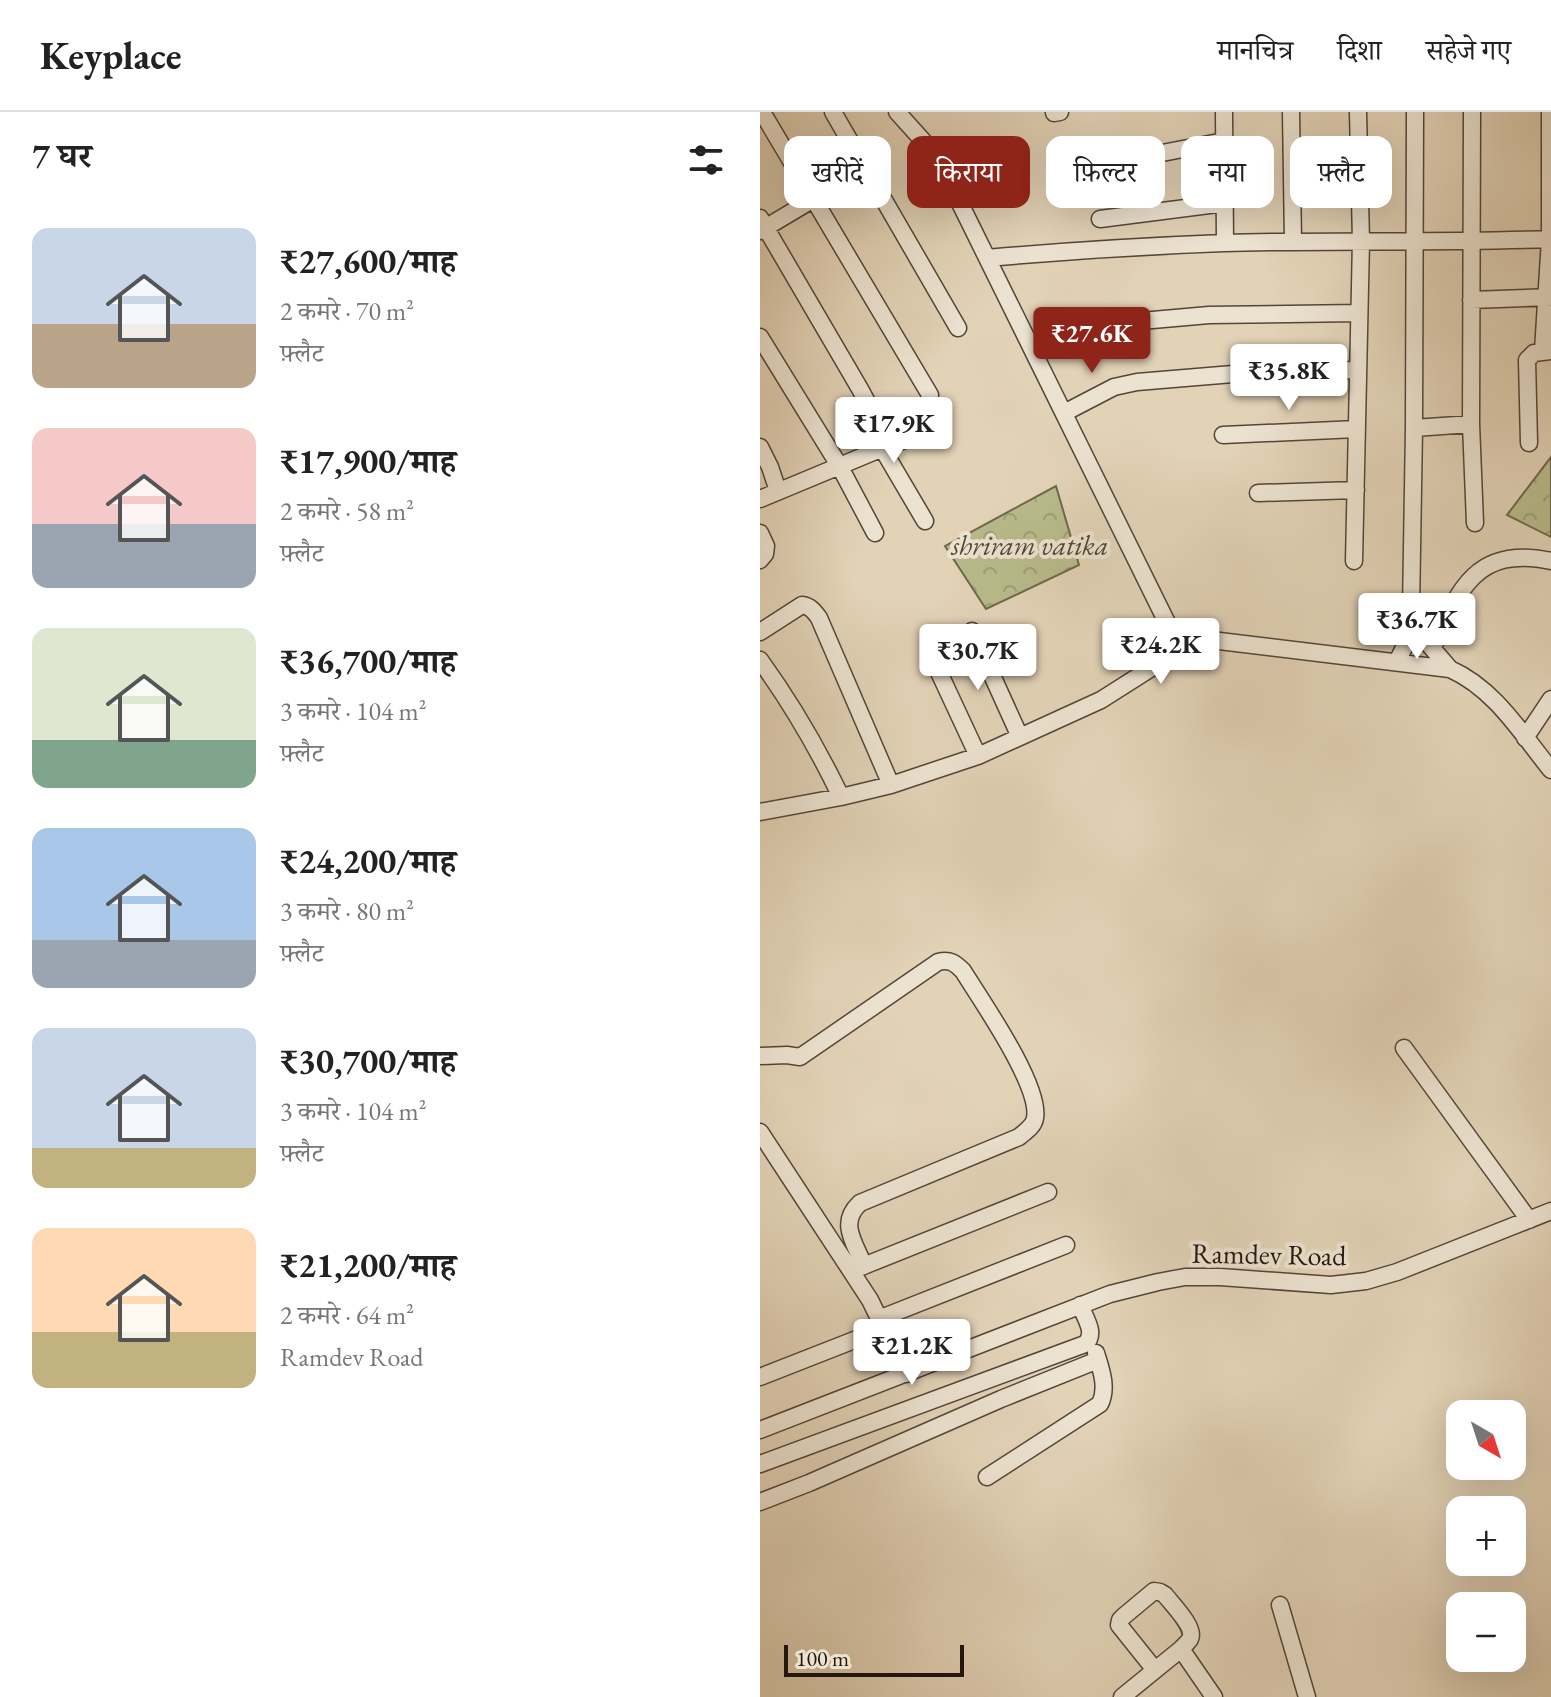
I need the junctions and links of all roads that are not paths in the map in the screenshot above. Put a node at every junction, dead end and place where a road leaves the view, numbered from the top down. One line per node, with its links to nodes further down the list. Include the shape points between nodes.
1 (762, 112): 13 (street)
2 (833, 112): 11 (street)
3 (897, 112): 28 (street, via 934,153)
4 (1224, 112): 12 (street)
5 (1291, 112): 26 (street)
6 (1358, 112): 23 (street)
7 (1415, 112): 24 (street)
8 (1472, 112): 25 (street)
9 (1550, 112): 10 (street)
10 (1550, 122): 14 (street)
11 (848, 136)
12 (1224, 136)
13 (784, 148)
14 (1550, 182): 22 (street)
15 (795, 208): 21 (street)
16 (820, 208): 37 (street)
17 (890, 208): 32 (street)
18 (1186, 208): 20 (street)
19 (1225, 208): 27 (street)
20 (1100, 219)
21 (762, 225): 45 (street, via 860,389)
22 (1550, 239): 25 (street); 29 (street)
23 (1361, 241): 24 (street); 26 (street); 31 (street)
24 (1415, 241): 25 (street); 40 (street)
25 (1471, 241): 30 (street)
26 (1293, 242): 27 (street)
27 (1225, 243): 28 (street)
28 (987, 258): 35 (street)
29 (1549, 297): 30 (street); 34 (street)
30 (1471, 300): 39 (street)
31 (1359, 313): 35 (street, via 1209,315 1096,325); 36 (street)
32 (958, 328)
33 (760, 337): 47 (street)
34 (1547, 351): 44 (street, via 1527,360)
35 (1034, 353): 38 (street)
36 (1358, 370): 38 (street, via 1137,382 1114,387); 42 (street)
37 (930, 395)
38 (1064, 413): 63 (street)
39 (1471, 424): 40 (street); 53 (street)
40 (1414, 428): 59 (street)
41 (935, 429): 45 (street)
42 (1357, 429): 43 (street); 48 (street)
43 (1223, 435)
44 (1529, 443)
45 (886, 446): 47 (street); 52 (street)
46 (760, 447): 49 (street)
47 (840, 467): 49 (street); 55 (street)
48 (1356, 490): 50 (street); 57 (street)
49 (778, 491): 51 (street)
50 (1258, 493)
51 (760, 499)
52 (925, 521)
53 (1475, 523)
54 (760, 533): 56 (street, via 766,546)
55 (875, 533)
56 (760, 560)
57 (1354, 561)
58 (1551, 561): 62 (street, via 1515,557 1480,570 1453,603)
59 (1414, 627): 62 (street); 66 (street)
60 (972, 631): 69 (street)
61 (760, 632): 73 (street, via 802,605 813,610)
62 (1433, 648): 67 (street)
63 (1181, 651): 66 (street, via 1211,640); 69 (street, via 1101,700)
64 (931, 655): 71 (street)
65 (760, 660): 74 (street, via 801,721)
66 (1397, 662): 67 (street)
67 (1450, 669): 70 (street, via 1492,697)
68 (1551, 699): 70 (street)
69 (1020, 737): 71 (street)
70 (1525, 738): 72 (street)
71 (978, 756): 73 (street)
72 (1551, 770)
73 (891, 785): 74 (street)
74 (841, 797): 75 (street)
75 (760, 812)
76 (1404, 1048): 81 (street)
77 (760, 1056): 83 (street, via 800,1057 944,960 963,971 1017,1061 1035,1105 1033,1124 1019,1137 860,1203 848,1227)
78 (760, 1132): 83 (street)
79 (1048, 1192): 83 (street)
80 (1551, 1211): 81 (street, Ramdev Road)
81 (1529, 1220): 85 (street, Ramdev Road, via 1366,1281 1331,1285 1185,1277 1158,1282 1110,1294)
82 (1066, 1245): 84 (street)
83 (858, 1269): 84 (street)
84 (883, 1323): 87 (street); 88 (street)
85 (1087, 1325): 86 (street); 87 (street, Ramdev Road); 90 (street, via 1071,1350)
86 (1098, 1360): 91 (street, via 1104,1389 1100,1404); 92 (street)
87 (906, 1374): 89 (street, Ramdev Road)
88 (760, 1377)
89 (760, 1430)
90 (760, 1464)
91 (987, 1477)
92 (760, 1502)
93 (1280, 1605): 98 (street)
94 (1181, 1649): 95 (street); 95 (street, via 1190,1640 1189,1626 1165,1595 1154,1591 1119,1625); 97 (street)
95 (1155, 1670): 96 (street)
96 (1122, 1697)
97 (1214, 1697)
98 (1307, 1697)

